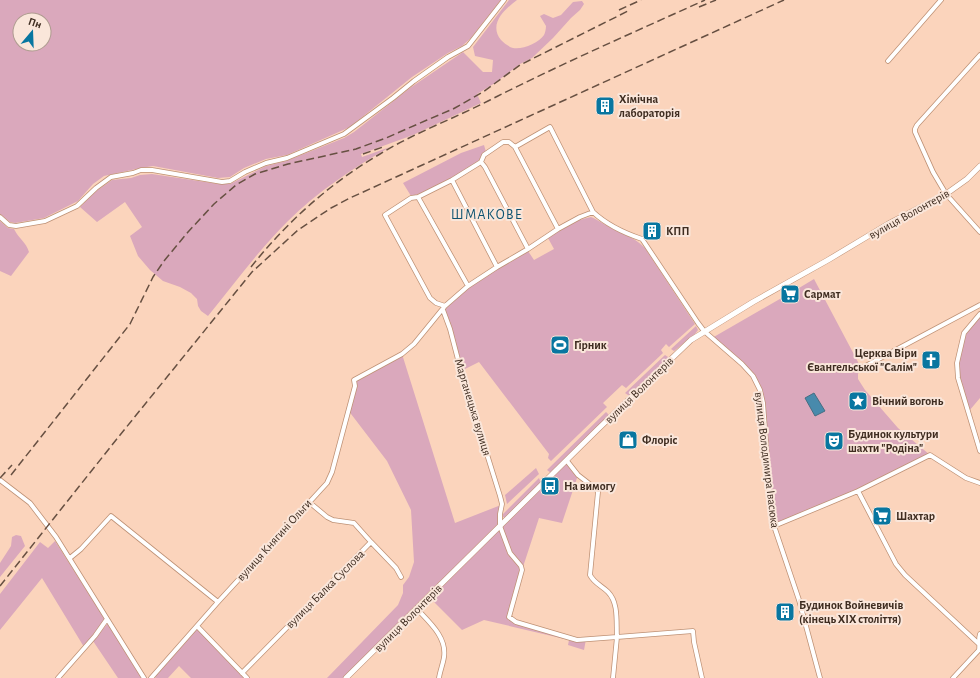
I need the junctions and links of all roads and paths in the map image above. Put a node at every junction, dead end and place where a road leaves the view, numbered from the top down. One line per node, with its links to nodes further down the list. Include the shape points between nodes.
1 (504, 0): 12 (street, via 468,46 414,80 352,129 334,139 287,158 266,163 230,181 141,170 111,177 77,206 45,221 16,226 9,225)
2 (941, 0): 4 (street)
3 (980, 55): 9 (street, via 915,129 933,172)
4 (888, 61)
5 (515, 147): 6 (street, via 509,142 503,142 484,155); 11 (street, via 550,127); 13 (street)
6 (481, 162): 8 (street); 15 (street)
7 (980, 166): 9 (street, вулиця Волонтерів)
8 (452, 180): 10 (street); 16 (street)
9 (946, 194): 14 (street); 21 (street, вулиця Волонтерів, via 888,224)
10 (418, 196): 17 (street); 19 (street, via 385,215 430,298)
11 (594, 212): 13 (street); 21 (street, вулиця Володимира Івасюка, via 604,222 642,239)
12 (0, 217)
13 (558, 228): 15 (street)
14 (980, 232)
15 (528, 249): 16 (street)
16 (497, 267): 17 (street)
17 (468, 286): 19 (street)
18 (980, 305): 22 (street)
19 (444, 308): 28 (street, вулиця Княгині Ольги, via 414,344 402,354 354,380 355,386 332,472 327,483); 29 (street, Марганецька вулиця, via 502,504)
20 (980, 314): 23 (street, via 964,333 958,378)
21 (704, 331): 24 (street, вулиця Волонтерів, via 672,357); 30 (street, вулиця Володимира Івасюка, via 746,368 760,390)
22 (860, 369)
23 (980, 451)
24 (567, 461): 29 (street, вулиця Волонтерів); 39 (street, via 578,475 598,492 590,575 613,599)
25 (0, 480): 32 (street, via 30,503)
26 (980, 483): 27 (street, via 966,478 930,455)
27 (858, 491): 30 (street); 40 (street, via 896,564)
28 (309, 502): 31 (street, вулиця Балка Суслова, via 326,517 354,523); 34 (street, вулиця Княгині Ольги)
29 (500, 526): 35 (street, вулиця Волонтерів); 39 (street, via 510,553 522,570 510,614 511,619 577,640)
30 (774, 526): 50 (street, вулиця Володимира Івасюка, via 799,600)
31 (371, 542): 33 (street, via 396,568); 41 (street, вулиця Балка Суслова)
32 (70, 558): 34 (street, via 111,516); 36 (street)
33 (401, 578)
34 (218, 602): 37 (street, вулиця Княгині Ольги)
35 (417, 609): 46 (street, вулиця Волонтерів); 47 (street, via 439,634 443,643 444,656)
36 (108, 619): 42 (street); 43 (street)
37 (197, 626): 41 (street); 44 (street, вулиця Княгині Ольги)
38 (980, 634): 40 (street)
39 (617, 637): 48 (street); 49 (street, via 694,631)
40 (980, 645): 51 (street, via 979,650)
41 (242, 673): 45 (street)
42 (58, 678)
43 (144, 678)
44 (151, 678)
45 (247, 678)
46 (346, 678)
47 (439, 678)
48 (613, 678)
49 (702, 678)
50 (820, 678)
51 (952, 678)

